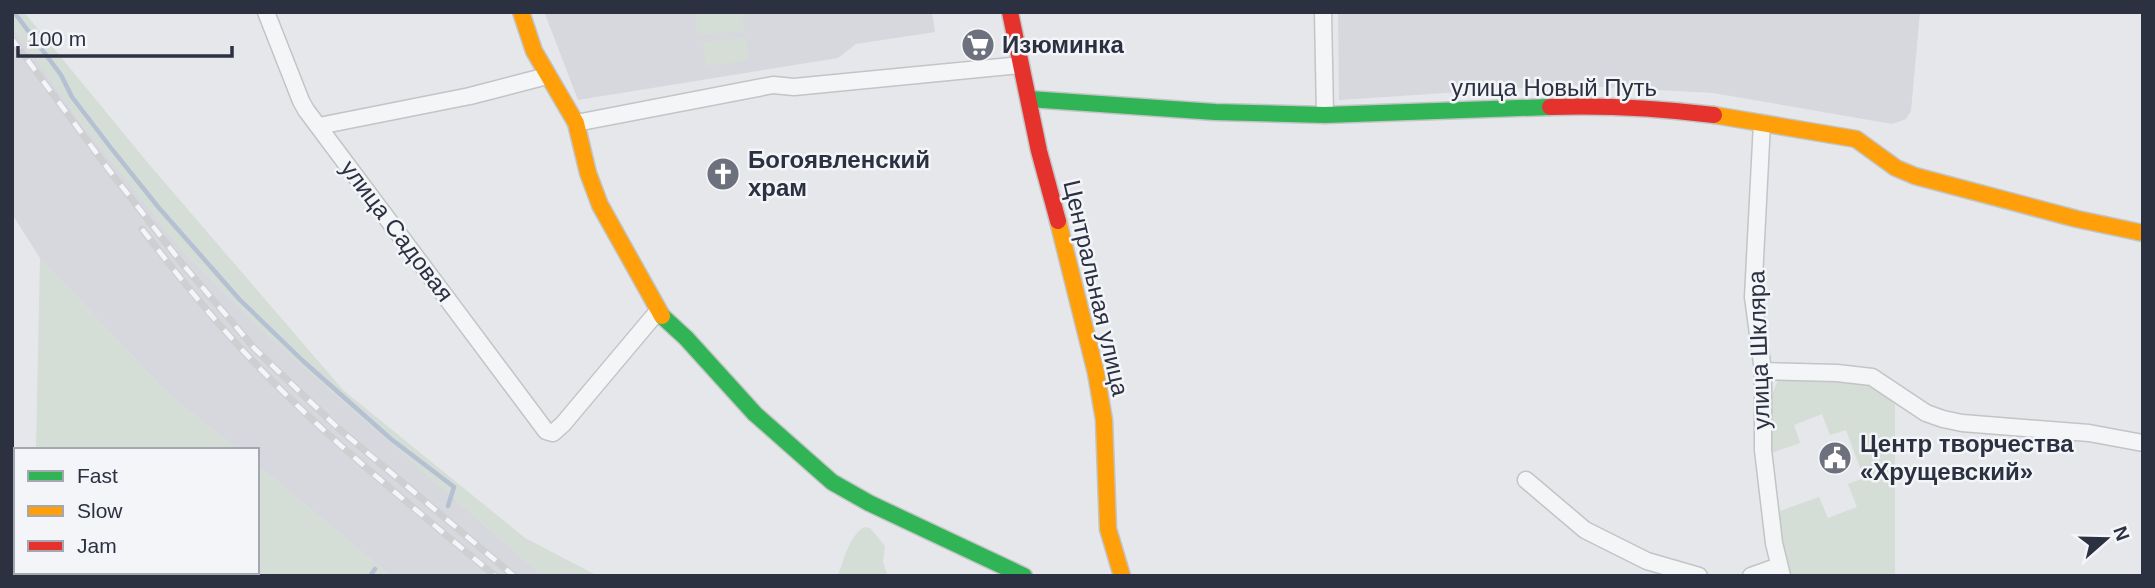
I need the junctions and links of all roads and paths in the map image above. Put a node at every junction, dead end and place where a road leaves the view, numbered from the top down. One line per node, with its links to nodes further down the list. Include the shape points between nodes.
1 (267, 12): 11 (street, улица Садовая, via 301,101)
2 (521, 12): 6 (street)
3 (1010, 12): 5 (street, Центральная улица)
4 (1323, 12): 8 (street)
5 (1021, 65): 7 (street, Центральная улица); 9 (street, via 794,87 773,85)
6 (547, 76): 9 (street); 11 (street)
7 (1029, 99): 8 (street, улица Новый Путь); 18 (street, Центральная улица, via 1096,373 1104,421 1108,528)
8 (1325, 115): 10 (street, улица Новый Путь, via 1602,105)
9 (576, 122): 13 (street, via 600,205)
10 (1762, 123): 12 (street, улица Новый Путь, via 1856,139 1914,176); 14 (street, улица Шкляра, via 1753,297)
11 (320, 127): 13 (street, улица Садовая, via 543,428 553,433 563,424)
12 (2143, 233)
13 (659, 311): 19 (street, via 755,414 832,482)
14 (1763, 371): 15 (street, via 1872,377 1943,419); 17 (street, улица Шкляра, via 1763,450)
15 (2143, 443)
16 (1526, 480): 20 (street, via 1585,530 1647,561)
17 (1780, 571): 21 (street)
18 (1121, 575)
19 (1024, 576)
20 (1699, 576)
21 (1751, 576)

